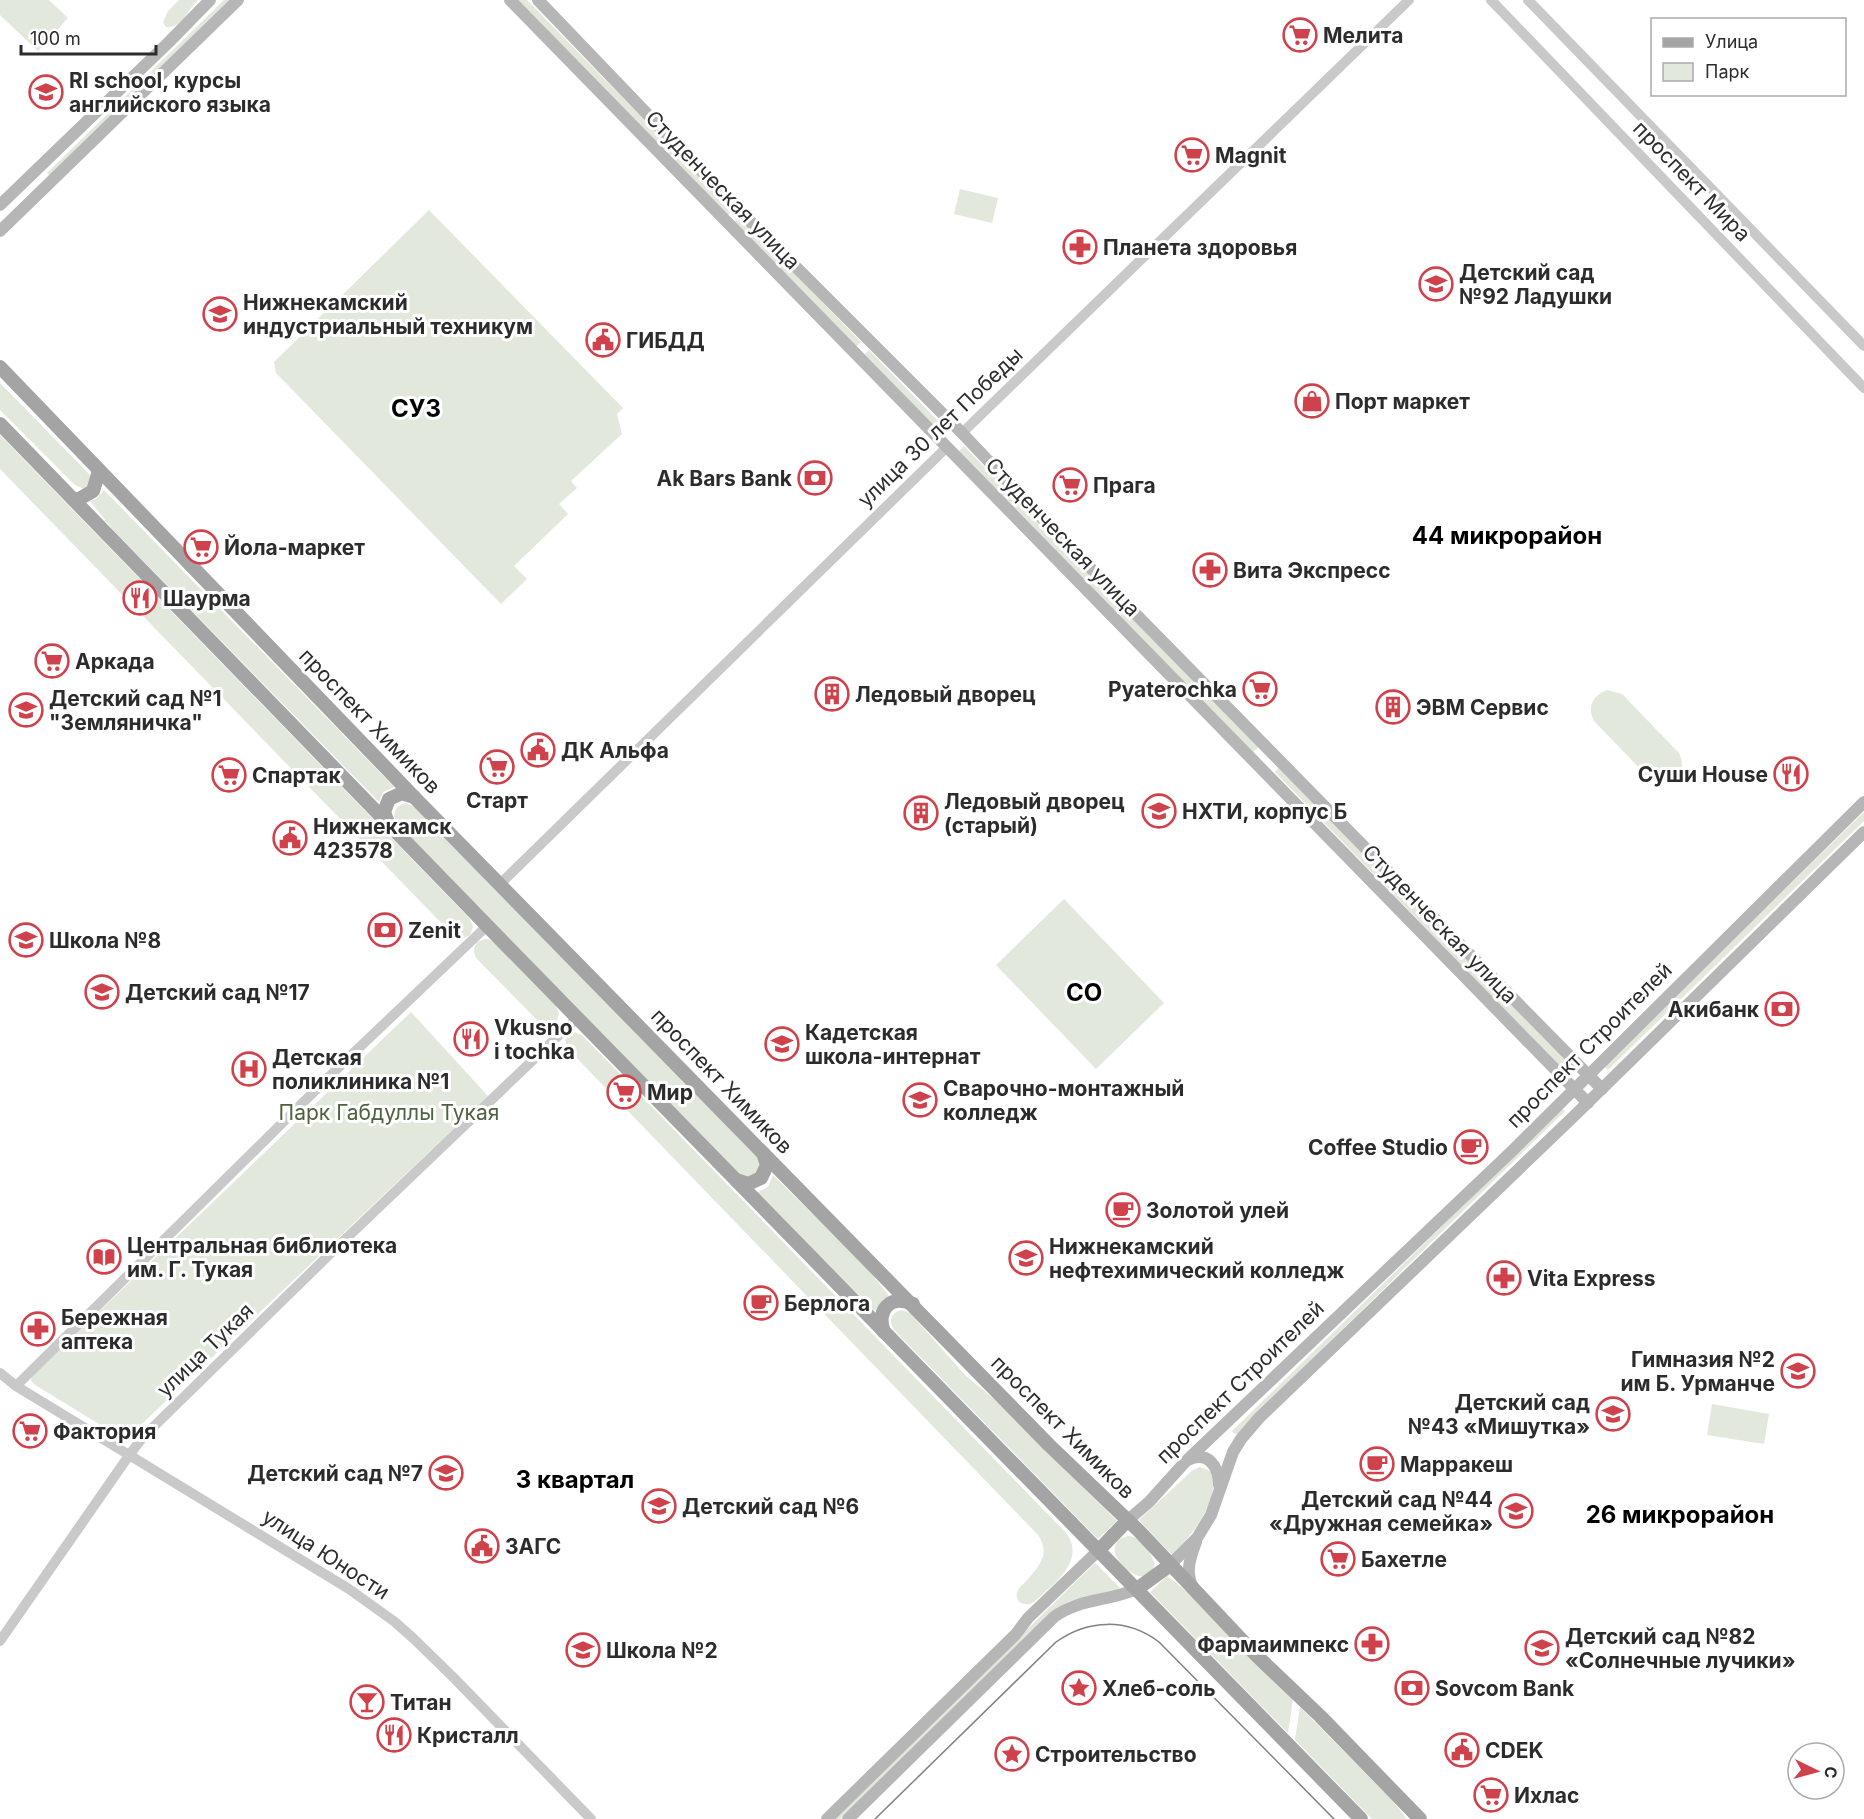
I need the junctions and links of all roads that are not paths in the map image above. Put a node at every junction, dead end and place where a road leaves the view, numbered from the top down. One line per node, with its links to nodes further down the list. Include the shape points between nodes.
1 (210, 0): 8 (main road)
2 (238, 0): 9 (main road)
3 (510, 0): 12 (main road, Студенческая улица)
4 (538, 0): 11 (main road, Студенческая улица)
5 (1409, 0): 20 (street, улица 30 лет Победы)
6 (1491, 0): 18 (street, проспект Мира)
7 (1527, 0): 15 (street, проспект Мира)
8 (35, 171): 9 (main road); 10 (main road)
9 (47, 184): 13 (main road)
10 (0, 205)
11 (744, 215): 12 (main road, via 732,214); 14 (main road, Студенческая улица)
12 (732, 227): 16 (main road, Студенческая улица)
13 (0, 231)
14 (863, 336): 16 (main road, via 864,348); 20 (main road, Студенческая улица)
15 (1864, 346)
16 (852, 350): 21 (main road, Студенческая улица)
17 (0, 368): 22 (main road, проспект Химиков)
18 (1864, 388)
19 (0, 424): 23 (main road)
20 (962, 434): 21 (main road, улица 30 лет Победы); 24 (main road, Студенческая улица)
21 (947, 447): 25 (main road, Студенческая улица); 32 (street, улица 30 лет Победы)
22 (99, 471): 23 (main road, via 93,491); 28 (main road, проспект Химиков)
23 (73, 499): 30 (main road)
24 (1265, 747): 25 (main road, via 1260,758); 26 (main road, Студенческая улица)
25 (1254, 760): 27 (main road, Студенческая улица)
26 (1278, 760): 27 (main road); 35 (main road, Студенческая улица)
27 (1267, 773): 37 (main road, Студенческая улица)
28 (415, 798): 30 (main road, via 402,793 390,799 384,812); 32 (main road, проспект Химиков)
29 (1864, 802): 35 (main road, проспект Строителей)
30 (390, 824): 33 (main road)
31 (1864, 832): 36 (main road, проспект Строителей)
32 (500, 884): 39 (main road, проспект Химиков)
33 (487, 926): 34 (main road); 44 (street)
34 (577, 1018): 40 (main road); 47 (street, улица Тукая, via 325,1259)
35 (1588, 1075): 36 (main road, Студенческая улица); 37 (main road, проспект Строителей)
36 (1602, 1089): 38 (main road, проспект Строителей)
37 (1574, 1090): 38 (main road, Студенческая улица); 45 (main road, проспект Строителей)
38 (1588, 1103): 46 (main road, проспект Строителей)
39 (762, 1151): 40 (main road, via 767,1165 761,1178 748,1184); 41 (main road, проспект Химиков)
40 (734, 1179): 42 (main road)
41 (913, 1304): 42 (main road, via 901,1300 887,1306 881,1316); 50 (main road, проспект Химиков)
42 (884, 1332): 52 (main road)
43 (0, 1373): 44 (street, улица Юности)
44 (16, 1386): 47 (street, улица Юности)
45 (1225, 1424): 46 (main road, via 1230,1440); 48 (main road, проспект Строителей)
46 (1241, 1438): 49 (main road, проспект Строителей)
47 (130, 1454): 56 (street, улица Тукая); 57 (street, улица Юности, via 349,1589 394,1622)
48 (1186, 1461): 49 (main road, via 1201,1457 1211,1461 1218,1471); 50 (main road, проспект Строителей)
49 (1219, 1493): 51 (main road, проспект Строителей)
50 (1127, 1521): 52 (main road, проспект Строителей); 53 (main road, проспект Химиков)
51 (1197, 1538): 53 (main road, проспект Строителей); 54 (main road, via 1189,1564)
52 (1099, 1550): 55 (main road); 58 (main road, проспект Строителей)
53 (1170, 1565): 54 (main road, проспект Химиков); 55 (main road, проспект Строителей)
54 (1192, 1588): 61 (main road, проспект Химиков)
55 (1137, 1589): 59 (main road, проспект Строителей, via 1070,1606 1054,1617); 60 (main road)
56 (0, 1641)
57 (591, 1819)
58 (827, 1819)
59 (848, 1819)
60 (1361, 1819)
61 (1420, 1819)

